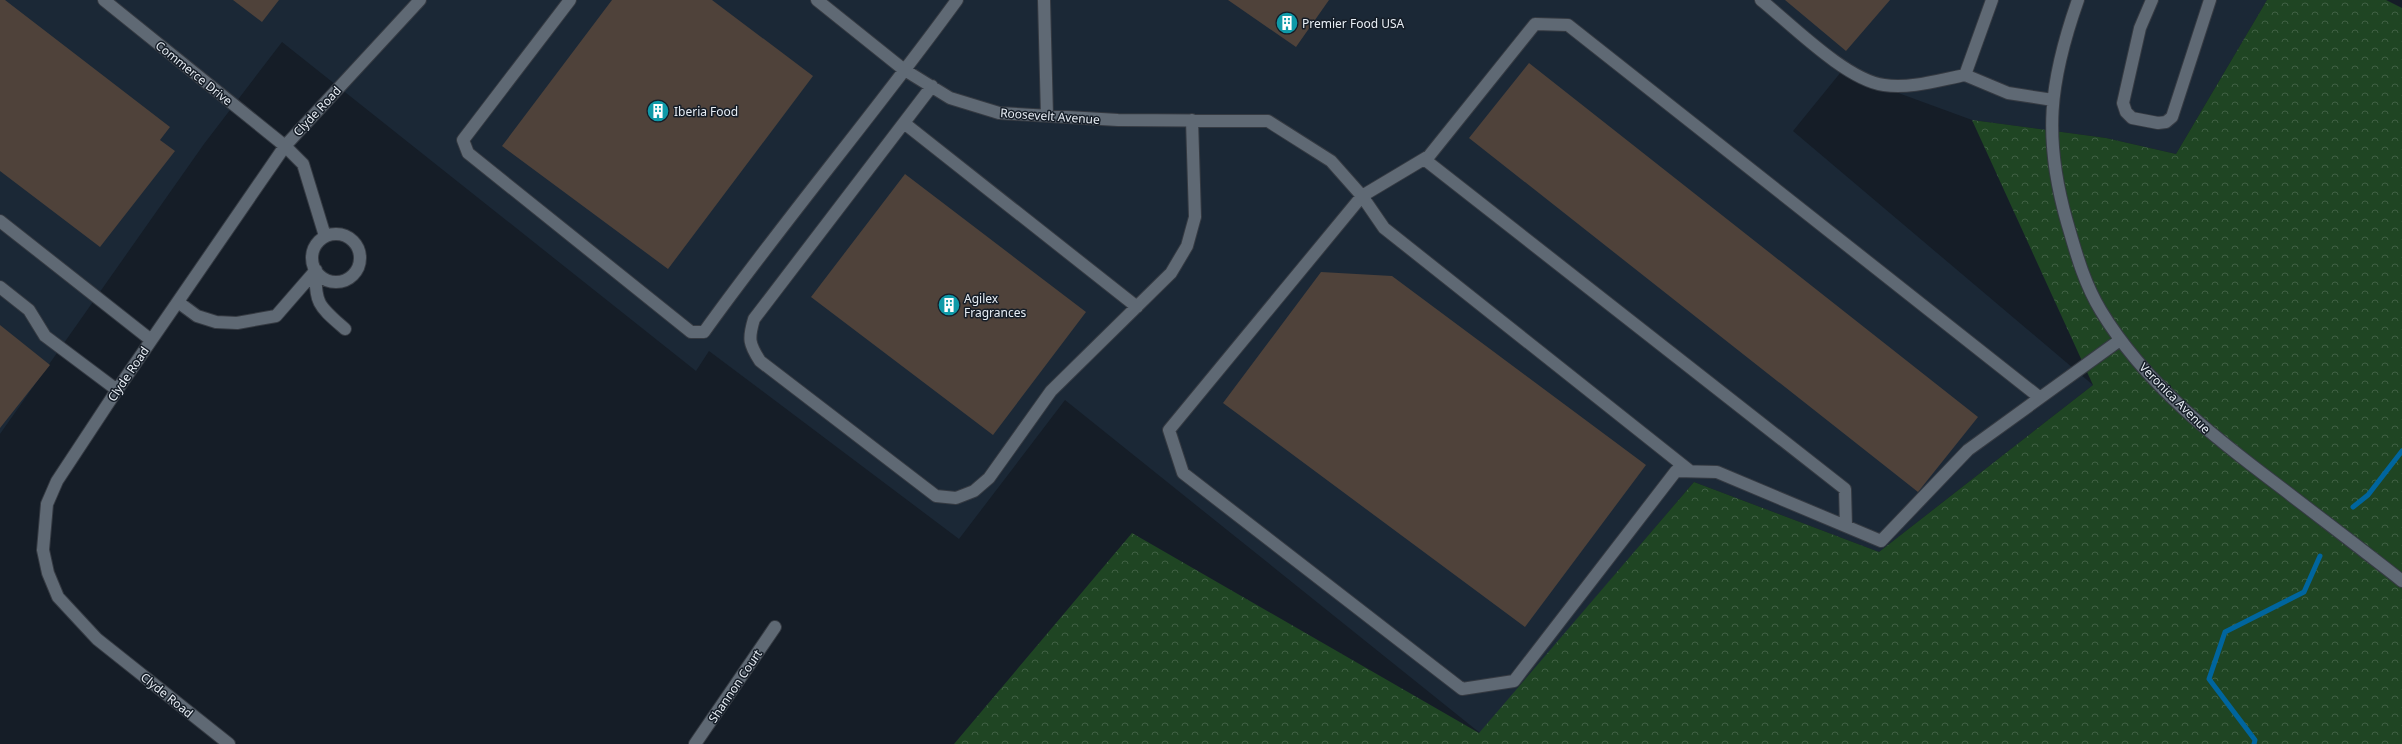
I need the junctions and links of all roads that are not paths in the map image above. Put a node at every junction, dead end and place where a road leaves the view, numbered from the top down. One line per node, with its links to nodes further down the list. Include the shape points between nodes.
1 (104, 0): 19 (street, Commerce Drive)
2 (420, 0): 19 (street, Clyde Road)
3 (570, 0): 12 (street, via 463,140 468,153 691,332 704,332 840,153)
4 (817, 0): 12 (street, Roosevelt Avenue)
5 (957, 0): 12 (street)
6 (1044, 0): 16 (street)
7 (1761, 0): 13 (street, via 1843,67 1863,79 1883,85 1908,86)
8 (1992, 0): 13 (street)
9 (2078, 0): 15 (street, Veronica Avenue, via 2062,45)
10 (2152, 0): 11 (street, via 2140,28 2123,103 2126,112 2132,118 2158,123 2166,122 2172,117)
11 (2210, 0)
12 (906, 71): 14 (street, Roosevelt Avenue)
13 (1965, 75): 15 (street, via 2008,93)
14 (932, 86): 16 (street, Roosevelt Avenue, via 950,98 998,114); 18 (street)
15 (2053, 100): 30 (street, Veronica Avenue, via 2053,157 2062,205 2081,270 2100,310)
16 (1047, 116): 17 (street, Roosevelt Avenue, via 1118,120)
17 (1192, 120): 21 (street, Roosevelt Avenue, via 1268,121 1331,161); 27 (street, via 1195,217 1187,246 1171,274)
18 (904, 123): 27 (street); 27 (street, via 754,319 750,345 760,362 936,496 956,498 974,491 989,478 1051,391)
19 (285, 146): 23 (street, Commerce Drive, via 303,164); 26 (street, Clyde Road)
20 (1424, 159): 21 (street); 32 (street, via 1535,24 1568,25); 34 (street, via 1845,490)
21 (1362, 196): 33 (street, Roosevelt Avenue, via 1384,228); 33 (street, via 1169,430 1183,473 1462,689 1514,681 1676,471)
22 (0, 221): 29 (street)
23 (325, 236): 24 (street, via 315,247 312,255); 24 (street, via 341,234 355,242 359,248 360,264 351,277 336,282 321,276)
24 (316, 270): 26 (street, via 276,316 237,323 216,322 198,316); 28 (street, via 315,292 325,311)
25 (0, 287): 31 (street, via 29,310 45,336)
26 (178, 302): 29 (street, Clyde Road)
27 (1137, 306)
28 (345, 329)
29 (151, 340): 31 (street, Clyde Road)
30 (2120, 340): 32 (street); 35 (street, Veronica Avenue, via 2152,378 2215,437)
31 (117, 390): 37 (street, Clyde Road, via 57,482 47,504 43,550 48,573 58,597 97,639)
32 (2039, 397): 34 (street, via 1968,450 1881,541)
33 (1690, 471): 34 (street, via 1717,472)
34 (1846, 526)
35 (2402, 581)
36 (775, 627): 38 (street, Shannon Court)
37 (229, 744)
38 (695, 744)

